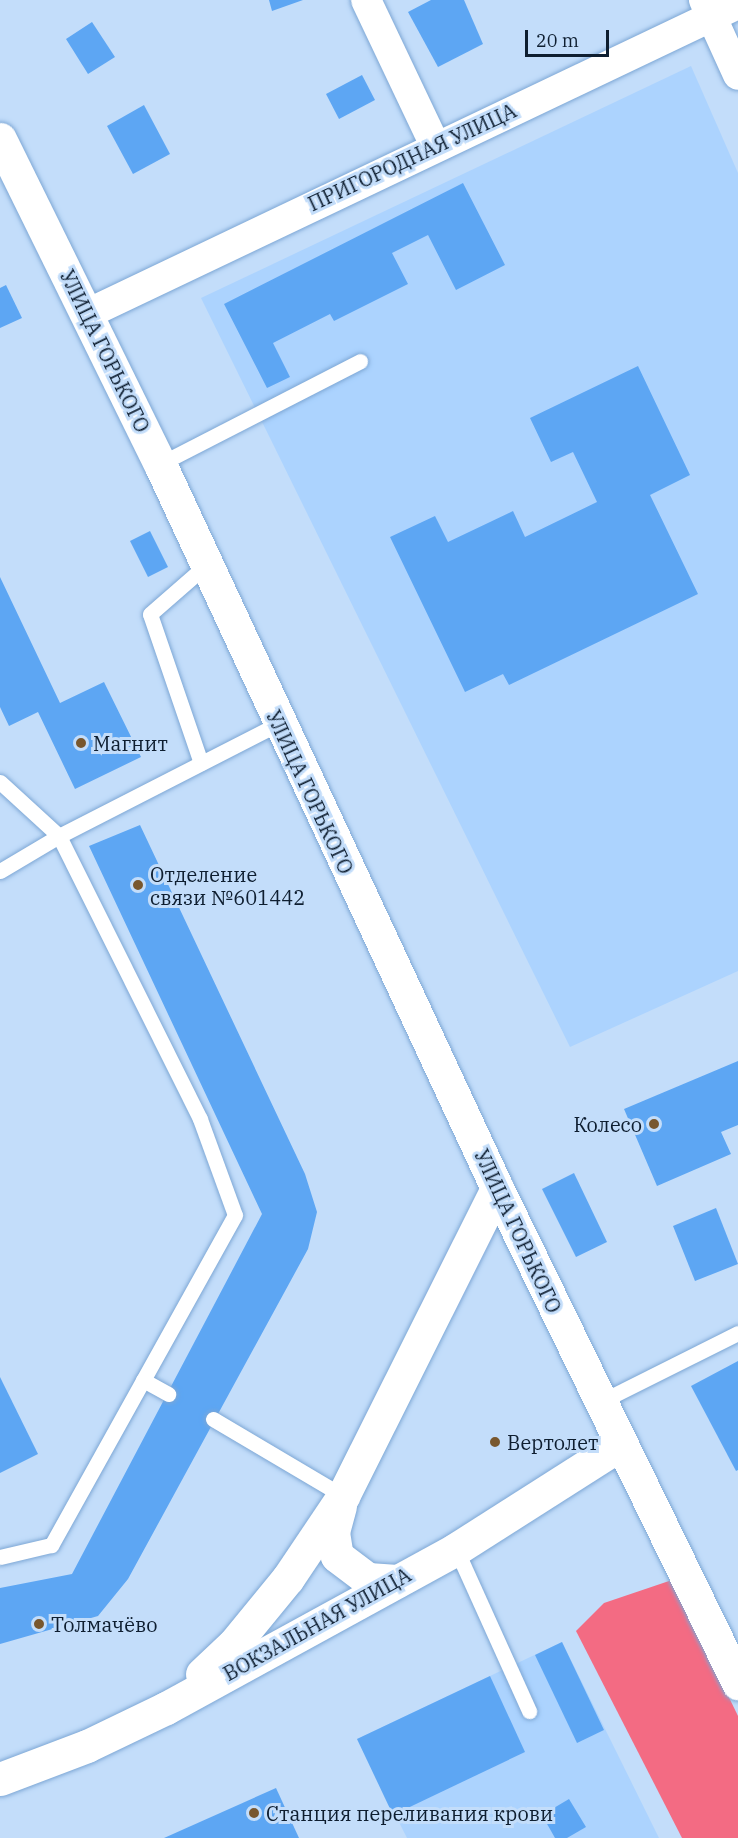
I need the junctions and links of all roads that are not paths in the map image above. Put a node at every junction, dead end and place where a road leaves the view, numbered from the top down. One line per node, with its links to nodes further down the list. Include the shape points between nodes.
1 (366, 0): 5 (street)
2 (718, 7): 3 (street); 5 (street, ПРИГОРОДНАЯ УЛИЦА)
3 (738, 75)
4 (0, 139): 6 (main road, УЛИЦА ГОРЬКОГО)
5 (435, 145): 6 (street, ПРИГОРОДНАЯ УЛИЦА)
6 (87, 314): 8 (main road, УЛИЦА ГОРЬКОГО)
7 (360, 361): 8 (lane)
8 (160, 464): 9 (main road, УЛИЦА ГОРЬКОГО)
9 (205, 566): 10 (main road, УЛИЦА ГОРЬКОГО); 11 (lane, via 150,614)
10 (278, 724): 11 (lane); 15 (main road, УЛИЦА ГОРЬКОГО)
11 (201, 763): 13 (lane)
12 (0, 782): 13 (lane)
13 (59, 836): 14 (lane); 17 (lane, via 200,1119 235,1215)
14 (0, 872)
15 (497, 1188): 19 (main road, УЛИЦА ГОРЬКОГО); 22 (main road)
16 (738, 1333): 19 (lane)
17 (143, 1380): 18 (lane); 24 (lane, via 51,1545)
18 (168, 1394)
19 (600, 1402): 21 (main road, УЛИЦА ГОРЬКОГО)
20 (213, 1419): 22 (lane)
21 (621, 1444): 23 (main road, ВОКЗАЛЬНАЯ УЛИЦА); 26 (main road, УЛИЦА ГОРЬКОГО)
22 (343, 1496): 25 (main road, via 333,1532 337,1556 368,1579); 27 (main road, via 288,1578 241,1636)
23 (456, 1549): 25 (main road, ВОКЗАЛЬНАЯ УЛИЦА); 28 (lane)
24 (0, 1557)
25 (397, 1581): 27 (main road, ВОКЗАЛЬНАЯ УЛИЦА)
26 (738, 1683)
27 (166, 1708): 29 (main road, ВОКЗАЛЬНАЯ УЛИЦА, via 87,1746)
28 (529, 1711)
29 (0, 1779)

